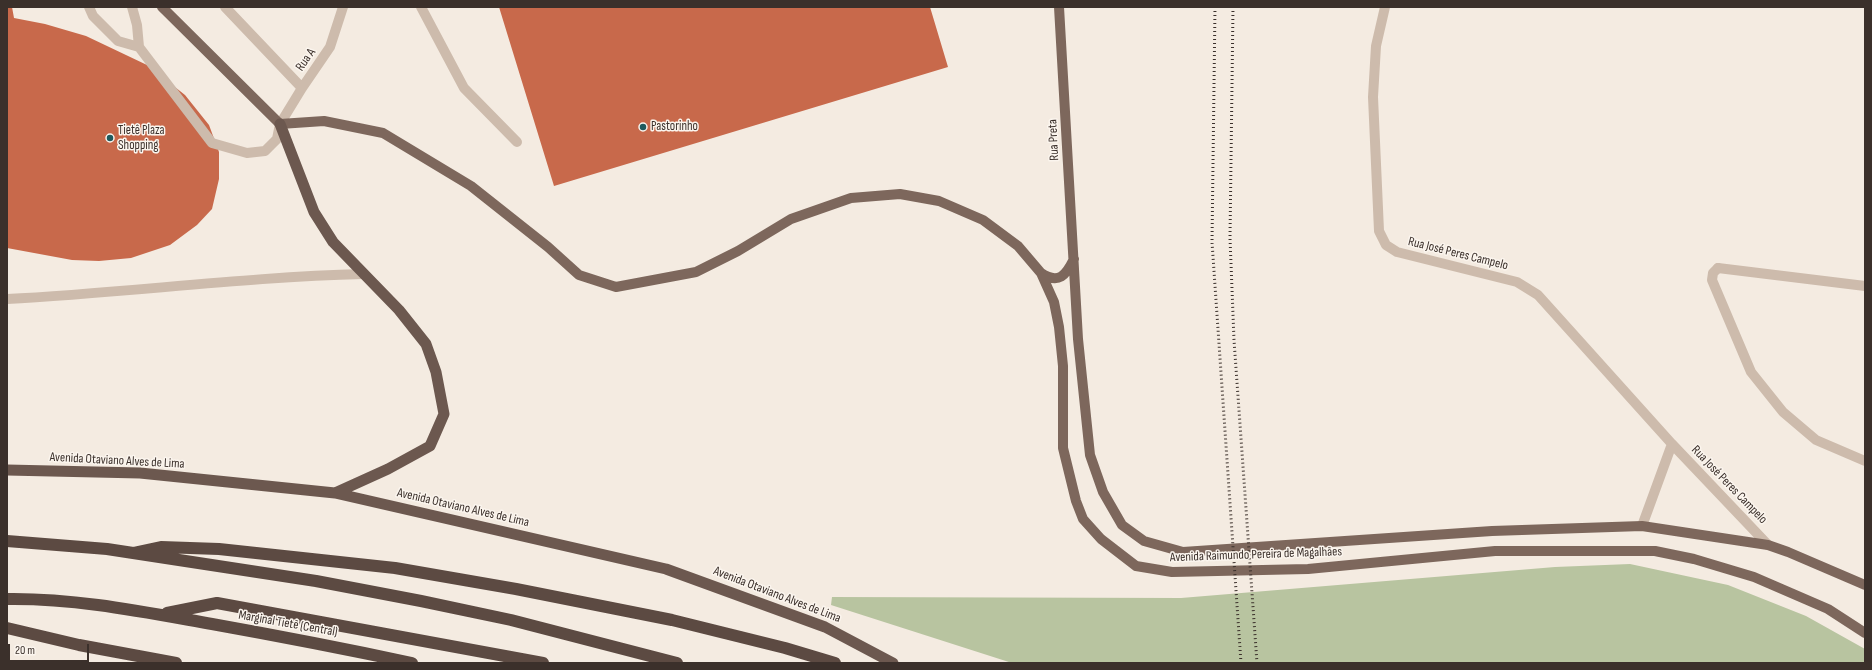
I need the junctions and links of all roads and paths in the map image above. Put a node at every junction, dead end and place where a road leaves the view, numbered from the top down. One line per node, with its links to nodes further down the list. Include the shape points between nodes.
1 (89, 7): 9 (street, via 93,16 118,42)
2 (132, 7): 9 (street)
3 (162, 7): 11 (main road)
4 (225, 7): 10 (street)
5 (344, 7): 10 (street, Rua A, via 330,47)
6 (421, 7): 12 (street, via 464,88)
7 (1059, 7): 13 (main road, Rua Preta)
8 (1385, 7): 19 (street, Rua José Peres Campelo, via 1376,46 1373,97 1378,231 1386,245 1397,252 1517,282 1538,295)
9 (139, 47): 11 (street, Rua A, via 212,144 247,153 265,151 277,139)
10 (302, 88): 11 (street, Rua A)
11 (280, 124): 15 (highway, via 314,212 333,242); 16 (main road, Avenida Raimundo Pereira de Magalhães, via 324,121 382,132 471,186 548,247 578,275 616,287 696,272 738,251 791,219 851,198 900,194 939,201 982,220 1018,246)
12 (517, 142)
13 (1074, 259): 14 (main road, Rua Preta); 16 (main road, via 1064,275 1058,278 1049,278)
14 (1075, 272): 23 (main road, Avenida Raimundo Pereira de Magalhães, via 1090,455 1103,492 1122,525 1144,541 1183,552 1484,532)
15 (363, 274): 18 (street, via 286,276 86,295); 22 (highway, via 399,310 426,344 436,372 444,414 430,446)
16 (1042, 274): 31 (main road, Avenida Raimundo Pereira de Magalhães, via 1054,302 1059,327 1063,366 1063,448 1076,501 1083,519 1101,539 1136,566 1172,572 1308,569 1495,551 1655,551 1694,559 1754,577 1828,609)
17 (1865, 286): 20 (street, via 1718,268 1713,273 1712,280 1751,372 1783,412 1816,440)
18 (7, 299)
19 (1672, 444): 23 (street, Rua José Peres Campelo); 25 (street, Rua José Peres Campelo)
20 (1865, 461)
21 (7, 470): 22 (highway, Avenida Otaviano Alves de Lima, via 140,473)
22 (335, 493): 37 (highway, Avenida Otaviano Alves de Lima, via 666,569 825,627)
23 (1642, 526): 25 (main road, Avenida Raimundo Pereira de Magalhães)
24 (7, 541): 26 (highway)
25 (1768, 545): 27 (main road, Avenida Raimundo Pereira de Magalhães)
26 (133, 553): 35 (highway, via 421,600 511,620); 36 (highway, via 161,547 219,549 395,568 672,620)
27 (1865, 585)
28 (7, 599): 29 (highway, via 88,604)
29 (158, 614): 33 (highway, Marginal Tietê (Central)); 34 (highway, via 217,603)
30 (7, 628): 32 (highway, via 79,645)
31 (1865, 633)
32 (176, 663)
33 (412, 663)
34 (543, 663)
35 (676, 663)
36 (835, 663)
37 (893, 663)

